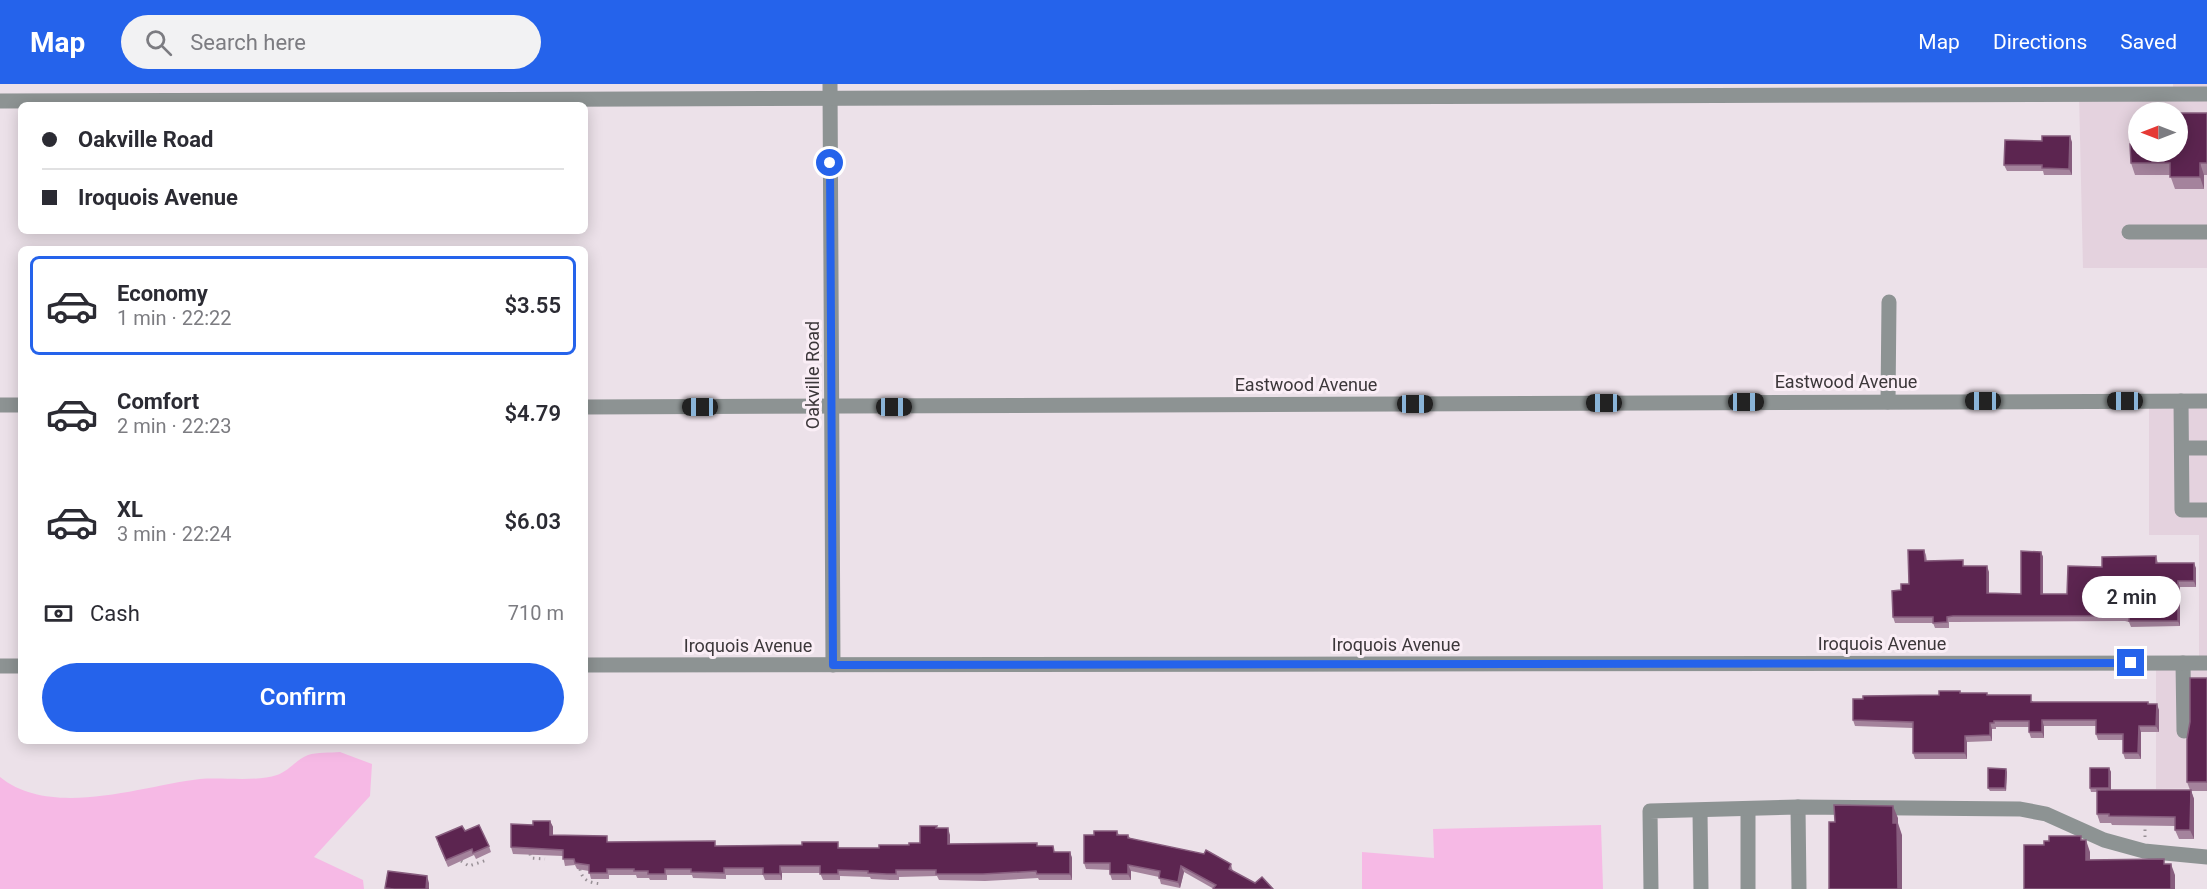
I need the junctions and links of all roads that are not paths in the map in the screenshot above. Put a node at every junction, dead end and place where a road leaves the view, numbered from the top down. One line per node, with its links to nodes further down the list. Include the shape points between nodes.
1 (830, 91): 2 (street); 3 (street); 13 (street, Oakville Road)
2 (2207, 94)
3 (0, 101)
4 (2129, 232): 5 (street)
5 (2207, 232)
6 (1889, 302): 9 (street)
7 (2181, 401): 8 (street, Eastwood Avenue); 9 (street, Eastwood Avenue); 14 (street)
8 (2207, 401)
9 (1888, 402): 13 (street, Eastwood Avenue)
10 (0, 405): 11 (street)
11 (18, 405)
12 (588, 406): 13 (street, Eastwood Avenue)
13 (832, 407): 20 (street, Oakville Road)
14 (2182, 448): 15 (street); 16 (street, via 2182,510)
15 (2207, 448)
16 (2207, 510)
17 (2183, 663): 18 (street, Iroquois Avenue); 20 (street, Iroquois Avenue); 23 (street)
18 (2207, 663)
19 (588, 665): 20 (street, Iroquois Avenue)
20 (833, 665)
21 (0, 666): 22 (street)
22 (18, 666)
23 (2184, 731)
24 (1798, 807): 25 (street); 27 (street, via 2020,809 2046,814 2104,840 2144,851); 31 (street)
25 (1748, 810): 26 (street); 30 (street)
26 (1700, 811): 28 (street, via 1650,811); 29 (street)
27 (2207, 857)
28 (1651, 889)
29 (1701, 889)
30 (1748, 889)
31 (1798, 889)

